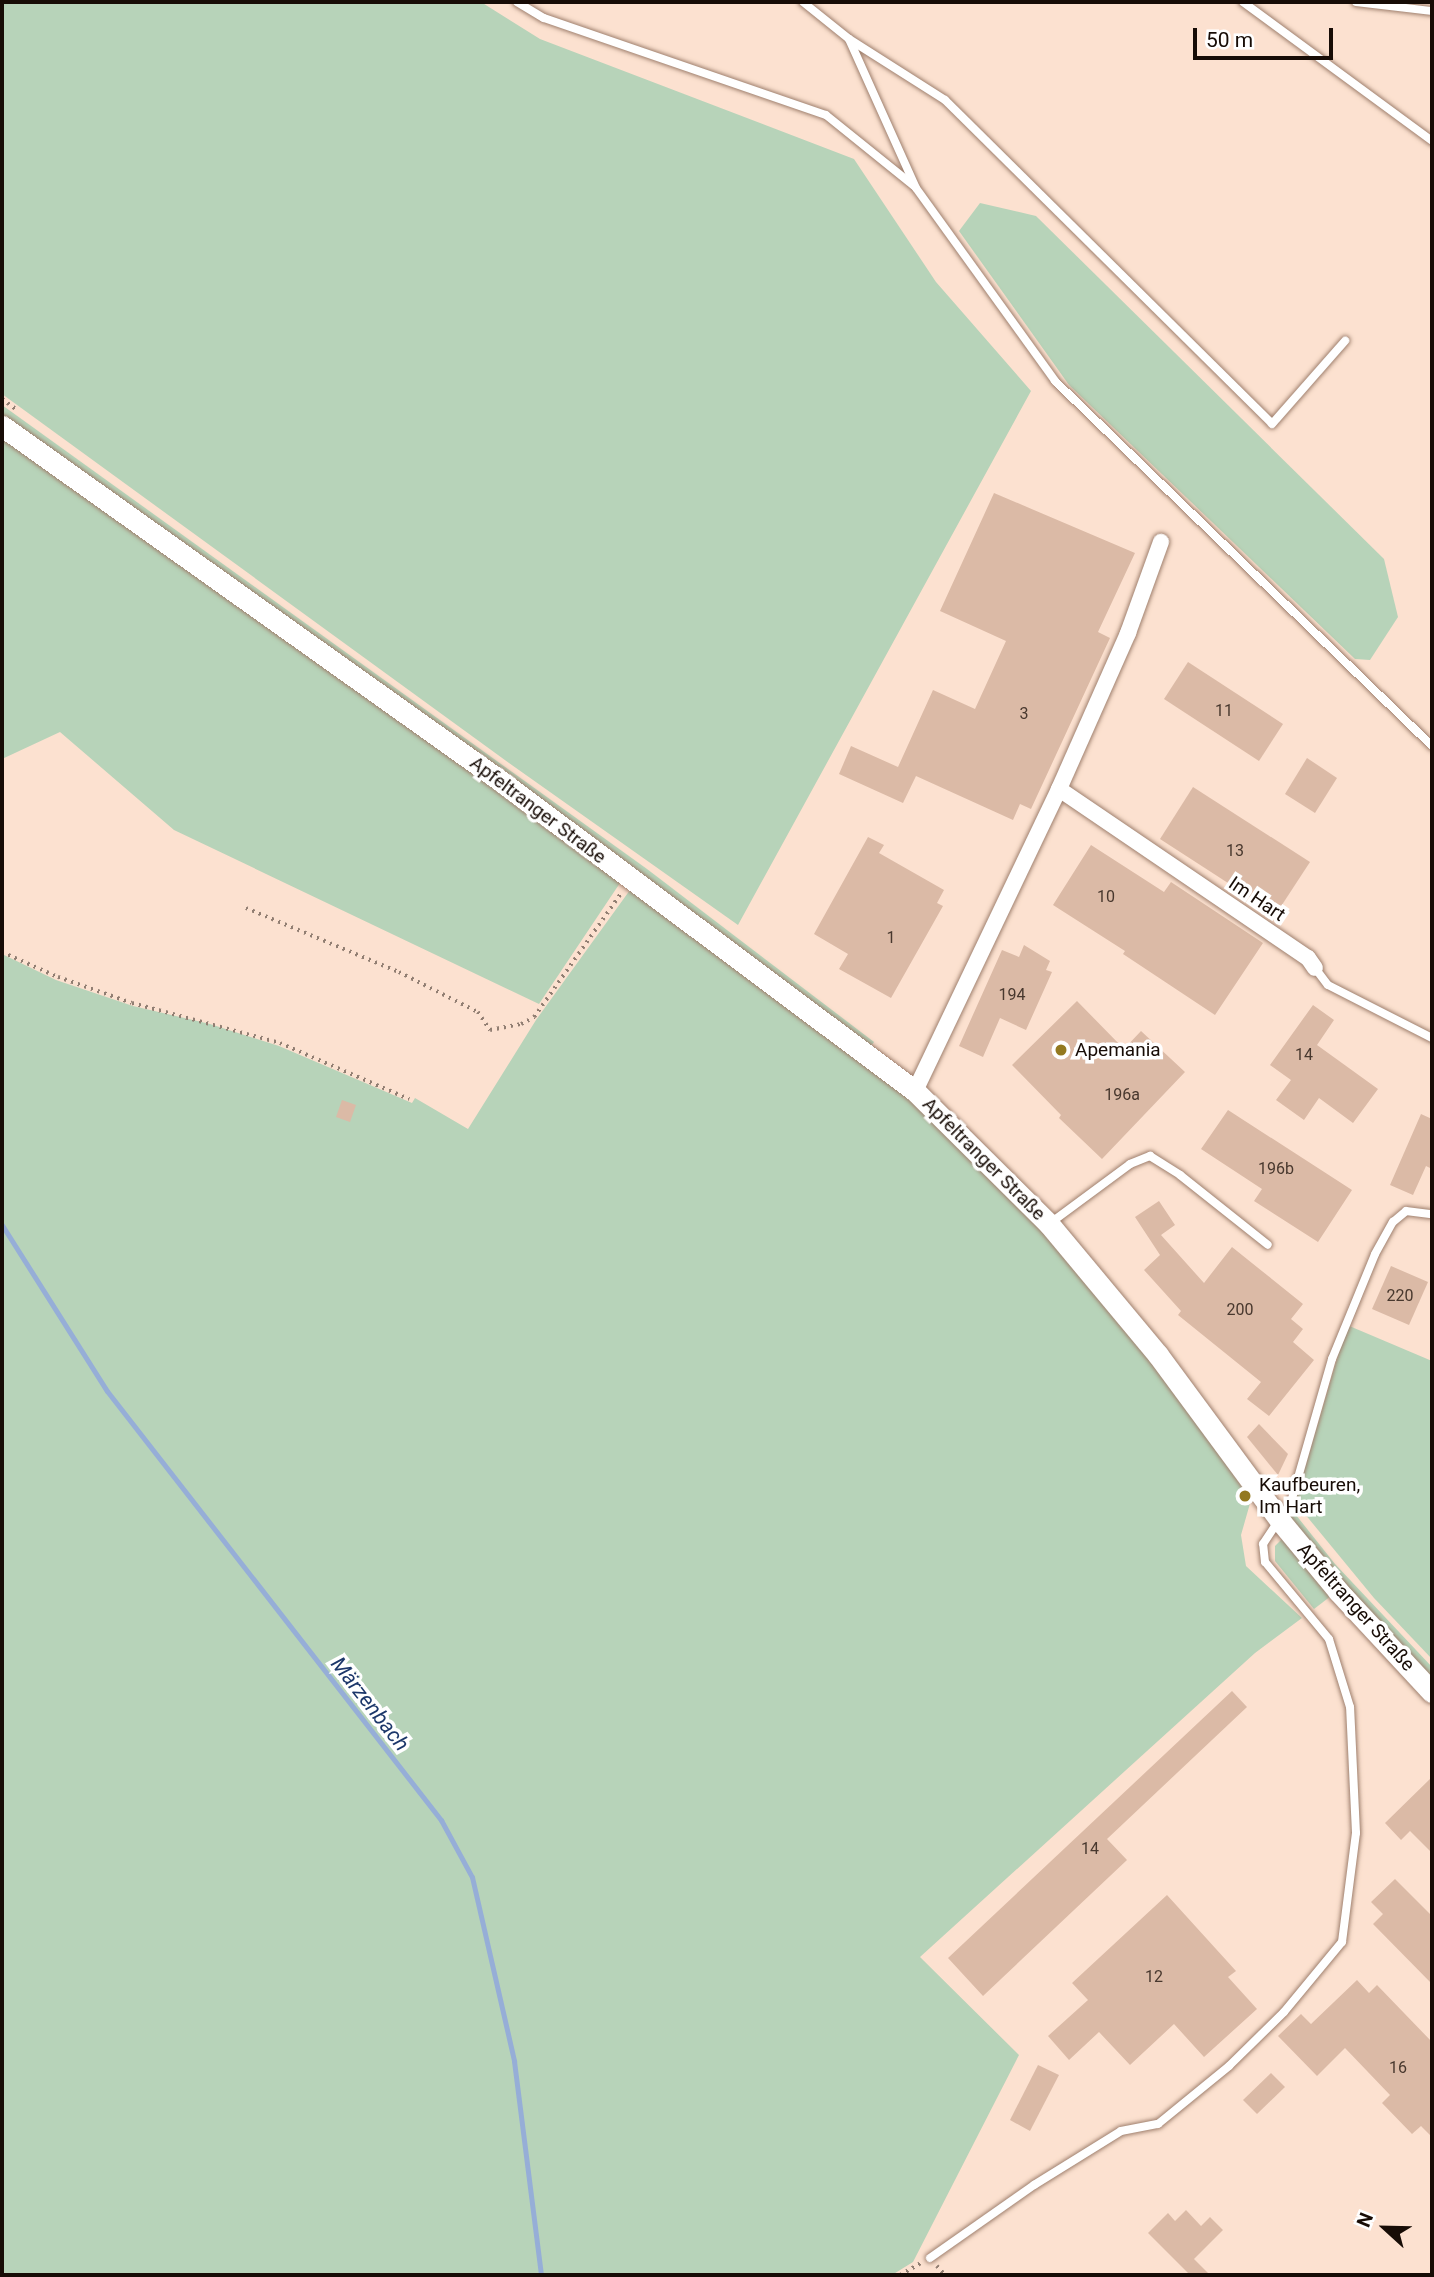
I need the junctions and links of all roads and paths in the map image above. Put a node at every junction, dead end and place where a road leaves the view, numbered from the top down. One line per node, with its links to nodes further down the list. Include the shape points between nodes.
1 (517, 2): 8 (lane, via 544,18 826,115)
2 (803, 2): 6 (lane)
3 (1242, 2): 7 (lane)
4 (1356, 2): 5 (lane)
5 (1432, 11)
6 (849, 39): 8 (lane); 9 (lane, via 945,100 1272,424)
7 (1432, 141)
8 (916, 188): 12 (lane, via 1055,381)
9 (1345, 341)
10 (2, 426): 14 (street, Apfeltranger Straße, via 498,779)
11 (1161, 542): 13 (street, via 1128,633)
12 (1432, 746)
13 (1059, 789): 17 (street, Im Hart, via 1308,958); 19 (street)
14 (630, 880): 15 (path, via 534,1017 490,1030 478,1012 399,972); 19 (street, Apfeltranger Straße)
15 (246, 908)
16 (2, 952): 20 (path, via 132,1003 280,1043)
17 (1315, 968): 18 (lane, Im Hart, via 1328,985)
18 (1432, 1038)
19 (915, 1091): 22 (street, Apfeltranger Straße)
20 (408, 1099)
21 (1432, 1214): 24 (lane, via 1406,1211 1393,1222 1375,1254 1336,1348 1291,1502)
22 (1049, 1224): 23 (lane, Apfeltranger Straße, via 1129,1164 1150,1156); 24 (street, Apfeltranger Straße, via 1158,1355)
23 (1268, 1245)
24 (1280, 1522): 25 (street, Apfeltranger Straße); 26 (lane, via 1264,1544 1265,1562 1329,1639 1350,1707 1356,1833 1342,1942 1284,2012 1229,2066 1158,2124 1121,2131)
25 (1432, 1692)
26 (930, 2258): 27 (path)
27 (900, 2275)

